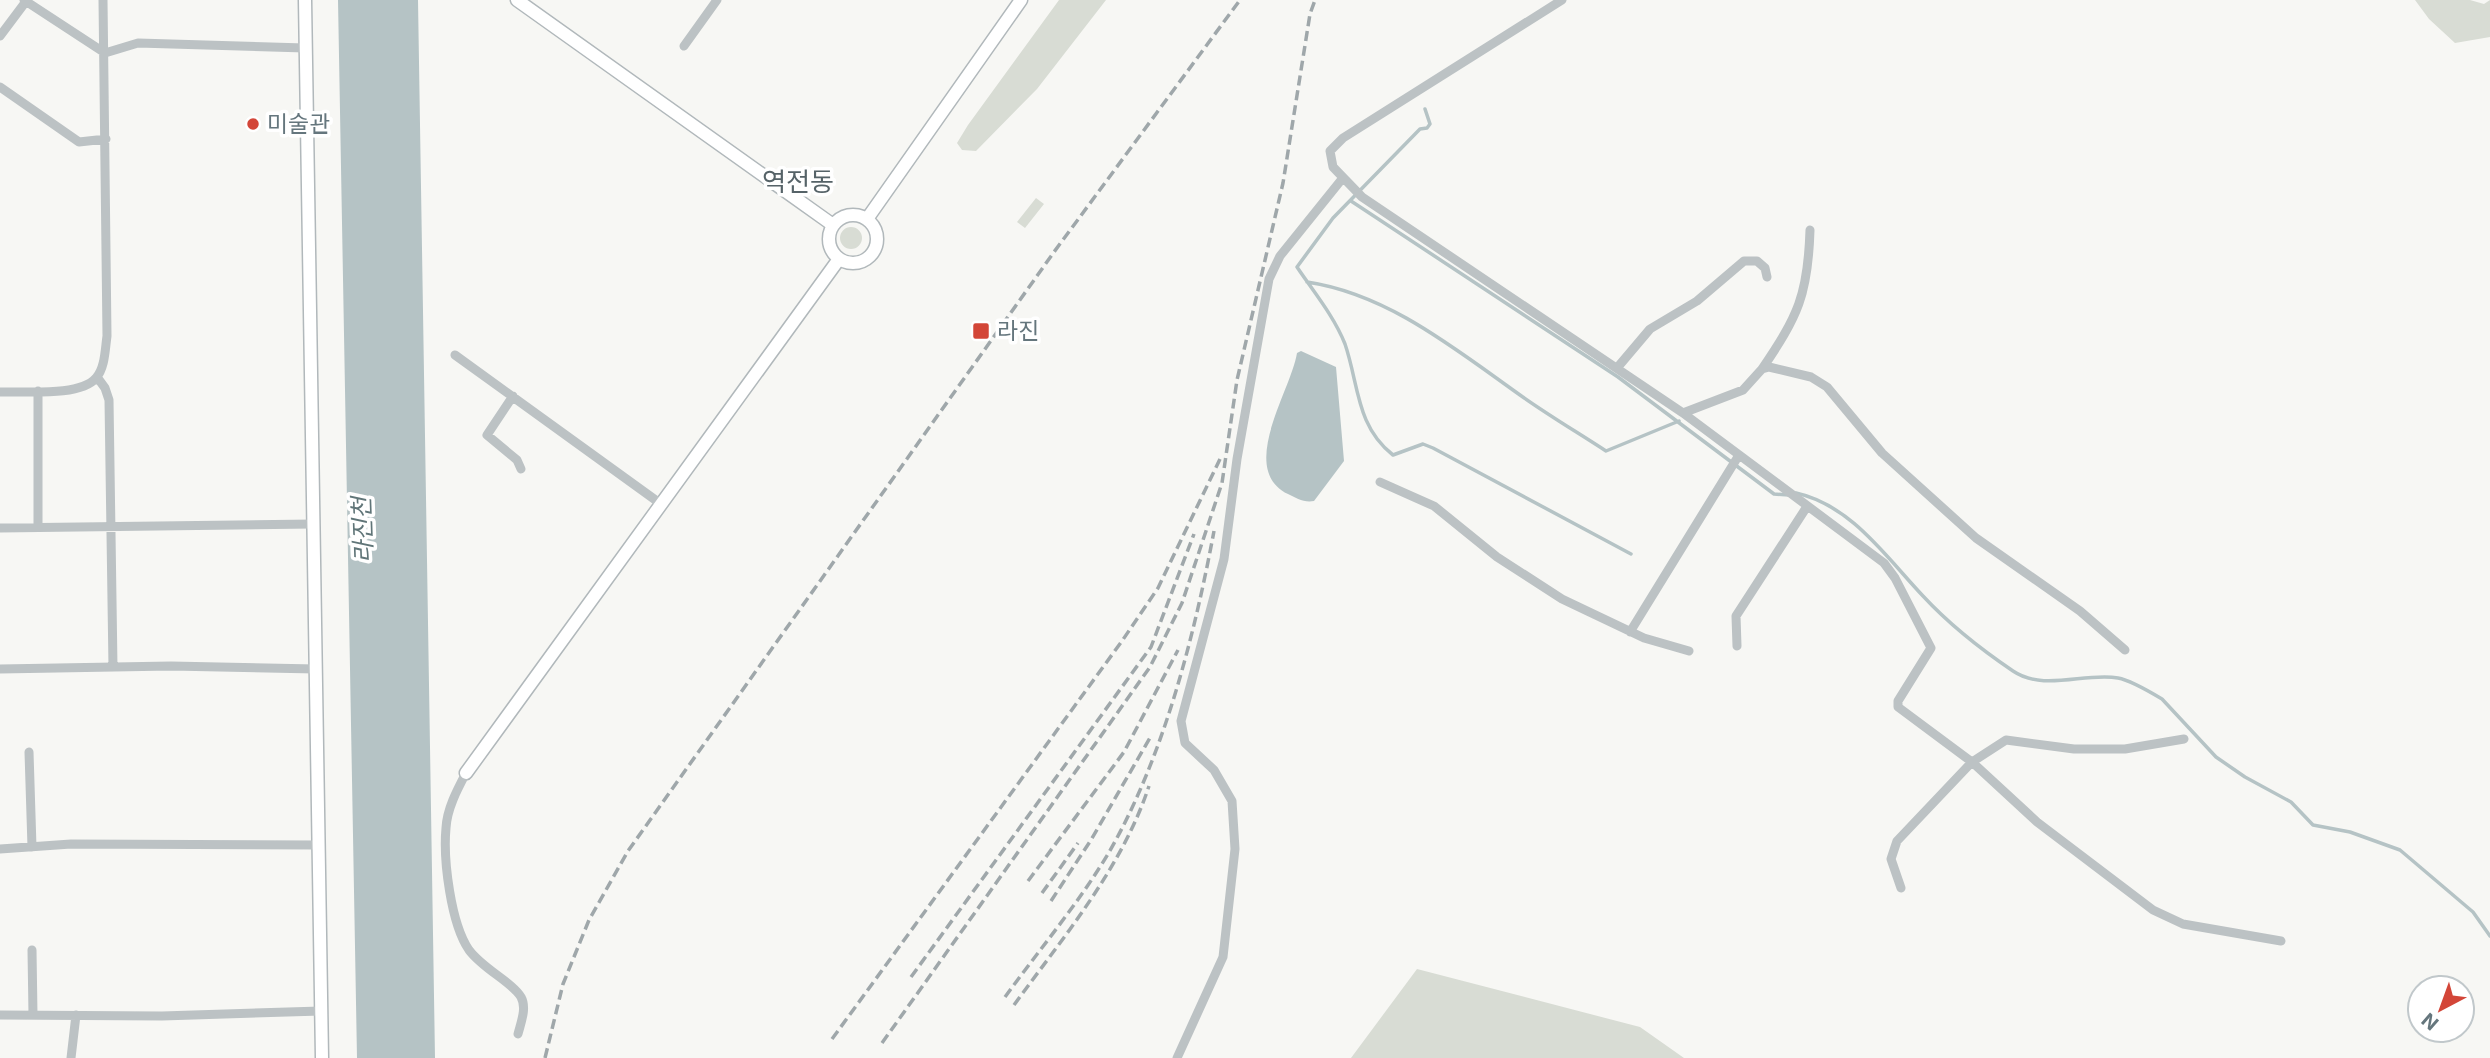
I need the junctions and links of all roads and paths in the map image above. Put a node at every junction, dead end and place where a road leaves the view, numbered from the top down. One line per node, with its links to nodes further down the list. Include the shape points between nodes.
1 (26, 0): 8 (street); 11 (street)
2 (103, 0): 11 (street)
3 (305, 0): 10 (main road)
4 (517, 0): 16 (main road)
5 (717, 0): 9 (street)
6 (1021, 0): 15 (main road)
7 (1562, 0): 14 (street, via 1343,138 1330,151 1333,167)
8 (0, 36)
9 (684, 46)
10 (305, 48): 11 (street, via 138,43); 33 (main road)
11 (105, 53): 13 (street)
12 (0, 87): 13 (street, via 79,142)
13 (106, 139): 23 (street, via 107,336)
14 (1342, 179): 21 (street, via 1434,247); 61 (street, via 1288,246 1269,279 1224,559 1181,721 1185,743 1214,770 1233,801 1235,849 1223,957)
15 (867, 219): 16 (main road, via 848,215); 18 (main road, via 877,234 873,252 858,262)
16 (833, 225): 18 (main road, via 829,243)
17 (1810, 230): 22 (street, via 1803,295 1791,327)
18 (839, 259): 31 (main road)
19 (1767, 277): 21 (street, via 1757,261 1744,261 1697,302 1650,329)
20 (455, 355): 26 (street)
21 (1617, 368): 27 (street)
22 (1762, 369): 27 (street, via 1743,390); 39 (street, via 1811,377 1827,387 1882,453 1976,538 2080,611)
23 (97, 377): 24 (street, via 81,389); 34 (street, via 108,400)
24 (38, 391): 25 (street); 35 (street)
25 (0, 392)
26 (513, 396): 29 (street, via 487,435 517,460); 31 (street)
27 (1683, 413): 28 (street)
28 (1739, 455): 32 (street); 37 (street)
29 (521, 469)
30 (1380, 482): 37 (street, via 1434,506 1533,581)
31 (661, 504): 47 (main road)
32 (1806, 508): 38 (street, via 1735,616); 46 (street, via 1869,550 1895,578 1931,648 1898,707)
33 (313, 524): 34 (street); 43 (main road)
34 (111, 525): 35 (street); 41 (street)
35 (38, 526): 36 (street)
36 (0, 528)
37 (1630, 632): 40 (street)
38 (1737, 646)
39 (2125, 650)
40 (1689, 651)
41 (113, 667): 42 (street); 43 (street)
42 (0, 669)
43 (316, 669): 48 (main road)
44 (2184, 739): 46 (street, via 2125,749 2061,748 2006,740)
45 (29, 752): 49 (street)
46 (1972, 762): 51 (street, via 1897,841 1891,859); 52 (street, via 2037,822 2153,910 2183,924)
47 (466, 773): 58 (street, via 446,828 452,905 467,948 521,997 524,1008)
48 (318, 845): 49 (street); 54 (main road)
49 (32, 847): 50 (street)
50 (0, 849)
51 (1901, 888)
52 (2281, 941)
53 (32, 950): 56 (street)
54 (321, 1010): 57 (street); 60 (main road)
55 (0, 1015): 56 (street)
56 (33, 1015): 57 (street)
57 (76, 1015): 59 (street)
58 (518, 1034)
59 (71, 1058)
60 (322, 1058)
61 (1177, 1058)

